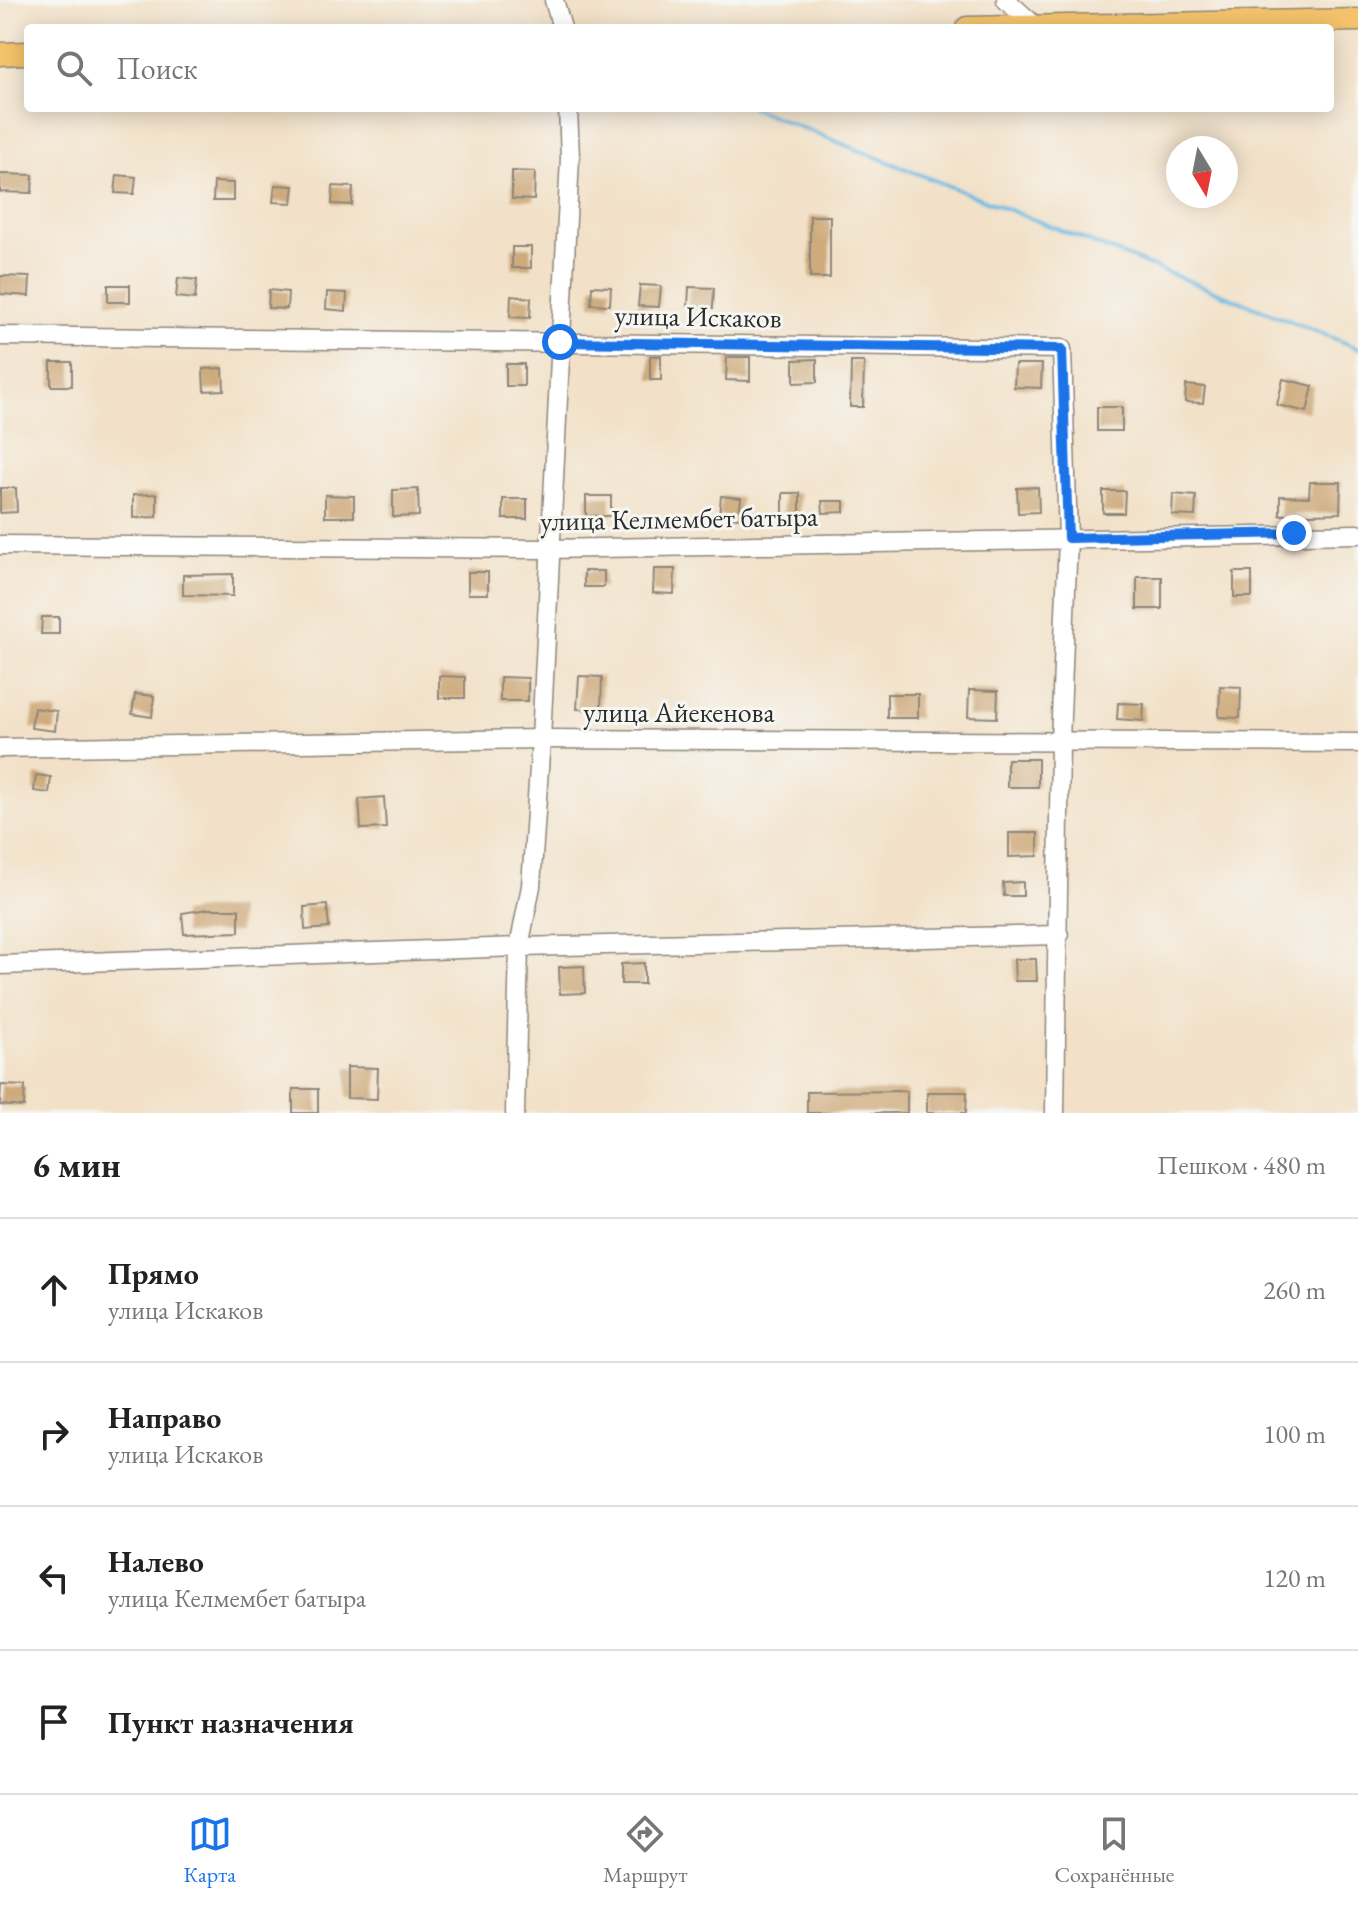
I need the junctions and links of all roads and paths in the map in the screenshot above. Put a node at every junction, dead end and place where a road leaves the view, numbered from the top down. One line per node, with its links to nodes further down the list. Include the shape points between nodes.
1 (554, 0): 4 (street)
2 (1006, 0): 5 (street)
3 (1354, 17): 6 (main road)
4 (561, 24)
5 (1033, 24)
6 (1106, 24)
7 (24, 53): 8 (main road)
8 (0, 54)
9 (568, 112): 11 (street)
10 (0, 336): 11 (street, улица Искаков)
11 (560, 342): 13 (street, улица Искаков, via 1062,349); 15 (street)
12 (1358, 534): 13 (street, улица Келмембет батыра)
13 (1068, 538): 15 (street, улица Келмембет батыра); 17 (street)
14 (0, 545): 15 (street, улица Келмембет батыра)
15 (548, 549): 16 (street)
16 (541, 739): 17 (street, улица Айекенова); 19 (street, улица Айекенова); 21 (street, via 531,886)
17 (1060, 742): 18 (street, улица Айекенова); 20 (street)
18 (1358, 743)
19 (0, 748)
20 (1059, 935): 21 (street); 24 (street)
21 (519, 947): 22 (street); 23 (street)
22 (0, 965)
23 (515, 1113)
24 (1055, 1113)

